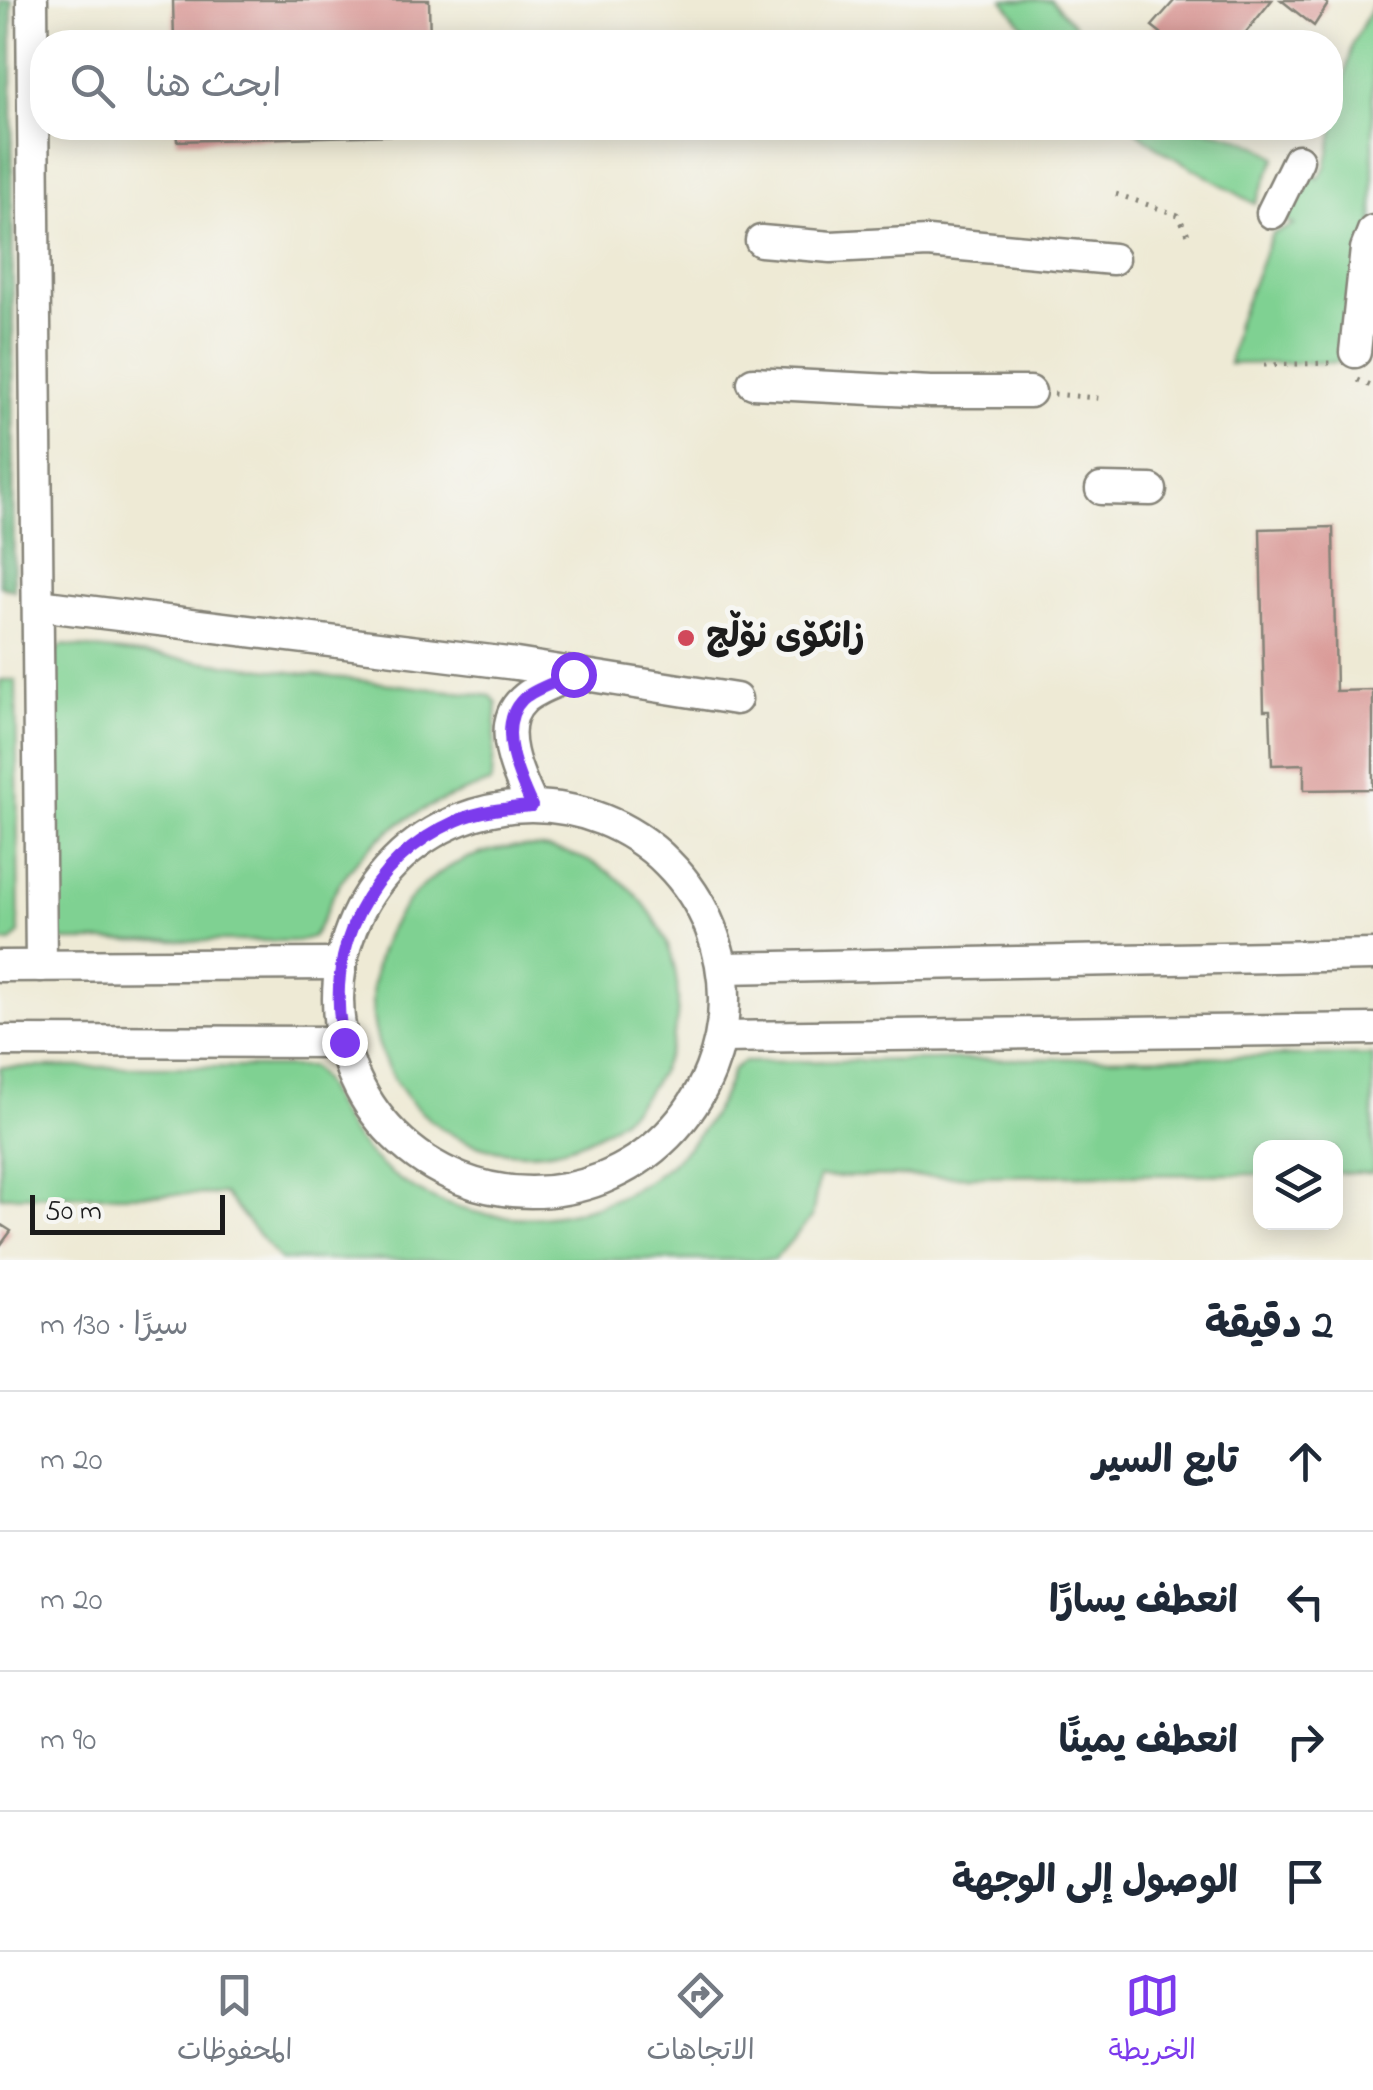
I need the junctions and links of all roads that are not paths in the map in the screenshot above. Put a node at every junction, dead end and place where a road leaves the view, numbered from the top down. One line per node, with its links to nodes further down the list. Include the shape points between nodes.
1 (32, 0): 2 (street)
2 (32, 30)
3 (33, 140): 14 (street)
4 (1298, 160): 5 (street)
5 (1272, 212)
6 (1373, 230): 9 (street)
7 (762, 240): 8 (street, via 830,248 928,242)
8 (1112, 259)
9 (1344, 357)
10 (754, 382): 11 (street)
11 (1030, 392)
12 (1102, 489): 13 (street)
13 (1151, 490)
14 (38, 604): 15 (street); 21 (street)
15 (573, 674): 16 (street); 17 (street, via 523,700 512,720 513,759)
16 (736, 699)
17 (532, 806): 19 (street, via 460,819 405,852 363,901); 22 (street, via 606,819 654,849 692,890)
18 (1373, 955): 22 (street)
19 (340, 964): 21 (street); 26 (street)
20 (0, 966): 21 (street)
21 (40, 966)
22 (722, 968): 24 (street)
23 (1373, 1029): 24 (street)
24 (720, 1037): 26 (street, via 702,1089 648,1152 588,1182 520,1191 466,1180 396,1138 362,1093)
25 (0, 1041): 26 (street)
26 (344, 1042)

